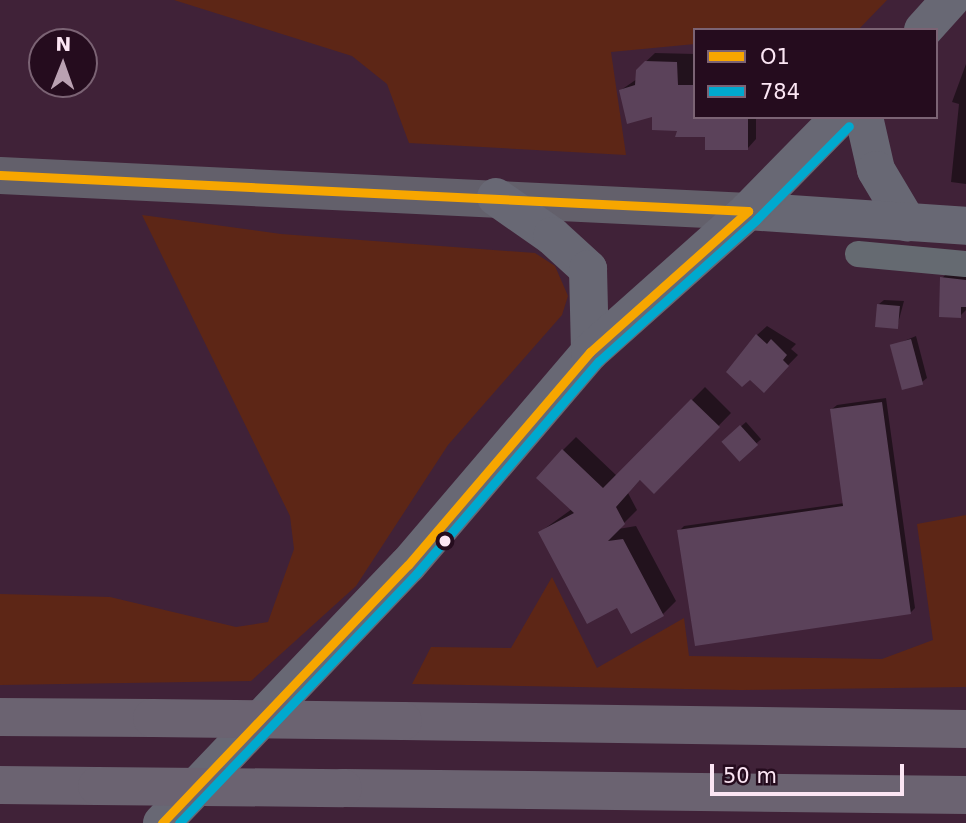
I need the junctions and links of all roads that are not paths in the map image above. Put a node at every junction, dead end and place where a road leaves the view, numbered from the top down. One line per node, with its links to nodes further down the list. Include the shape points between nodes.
1 (950, 0): 2 (main road)
2 (925, 28)
3 (838, 119): 7 (main road)
4 (864, 119): 8 (main road, via 876,170)
5 (0, 176): 6 (main road)
6 (496, 198): 7 (main road); 12 (main road, via 552,236 588,269)
7 (748, 211): 8 (main road); 12 (main road)
8 (907, 222): 9 (main road)
9 (966, 226)
10 (858, 254): 11 (street)
11 (966, 264)
12 (590, 352): 17 (main road, via 408,565)
13 (0, 717): 14 (highway, bridge)
14 (966, 729)
15 (0, 785): 16 (highway, bridge)
16 (966, 795)
17 (162, 823)

